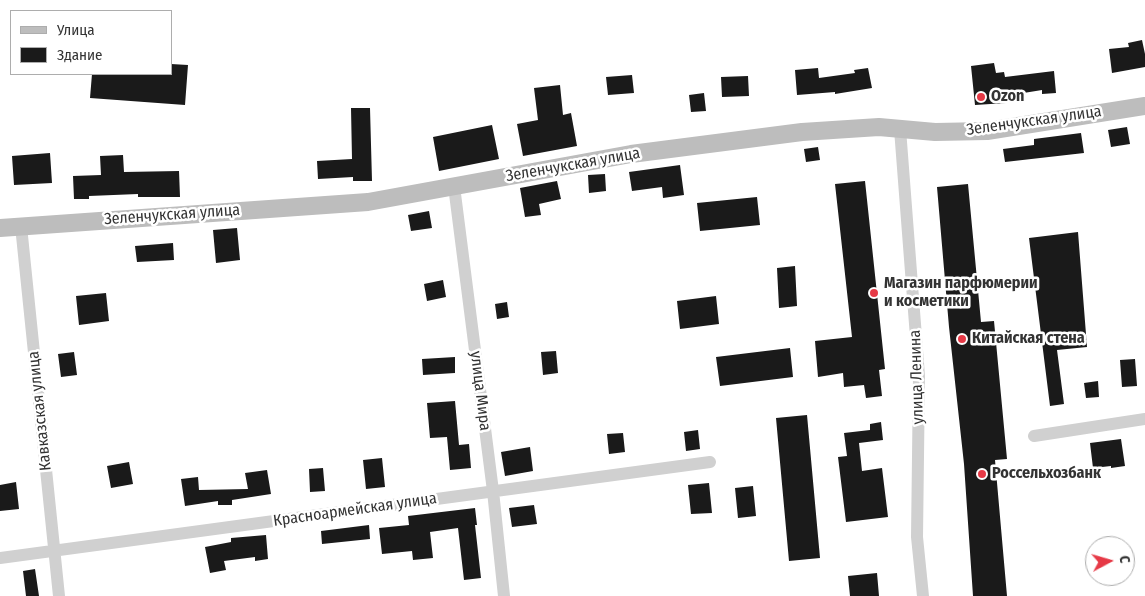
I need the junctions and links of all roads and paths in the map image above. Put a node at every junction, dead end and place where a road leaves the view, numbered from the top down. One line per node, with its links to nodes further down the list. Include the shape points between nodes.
1 (1145, 106): 2 (street, Зеленчукская улица, via 987,131)
2 (900, 129): 3 (street, Зеленчукская улица, via 879,126 802,132 631,154); 14 (street, улица Ленина, via 919,376 917,537)
3 (454, 186): 4 (street, Зеленчукская улица, via 368,202); 9 (street, улица Мира)
4 (21, 226): 5 (street, Зеленчукская улица); 10 (street, Кавказская улица)
5 (0, 228)
6 (1145, 419): 7 (street)
7 (1034, 436)
8 (710, 462): 9 (street, Красноармейская улица)
9 (493, 491): 10 (street, Красноармейская улица); 13 (street, улица Мира)
10 (54, 551): 11 (street, Красноармейская улица); 12 (street, Кавказская улица)
11 (0, 558)
12 (59, 596)
13 (504, 596)
14 (923, 596)

